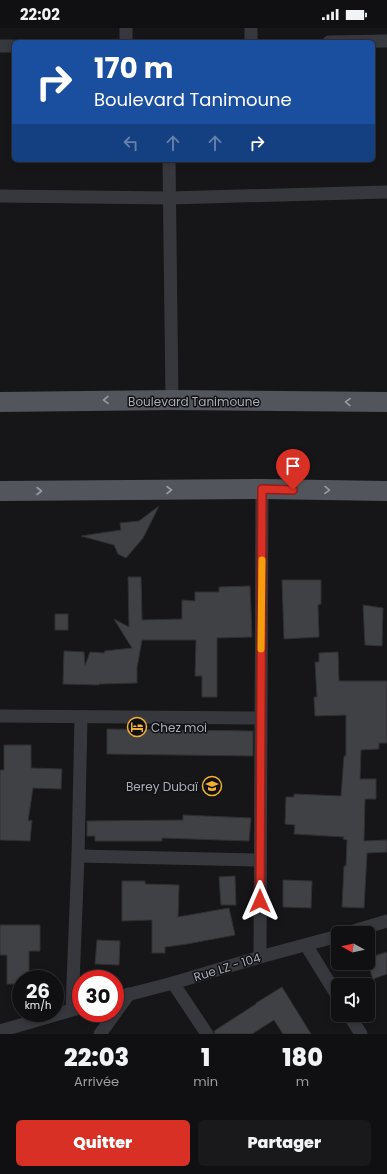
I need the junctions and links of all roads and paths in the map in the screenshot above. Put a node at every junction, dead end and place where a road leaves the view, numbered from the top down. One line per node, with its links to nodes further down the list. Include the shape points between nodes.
1 (126, 28): 3 (street)
2 (251, 28): 4 (street)
3 (126, 40)
4 (251, 40)
5 (375, 41): 6 (street)
6 (387, 41)
7 (0, 46): 8 (street)
8 (12, 46)
9 (169, 162): 12 (street)
10 (387, 192): 12 (street)
11 (0, 196): 12 (street)
12 (170, 198): 13 (street)
13 (172, 400): 14 (main road, Boulevard Tanimoune, one-way to 14); 15 (main road, Boulevard Tanimoune, one-way to 13)
14 (0, 402)
15 (387, 402)
16 (262, 489): 17 (main road, one-way to 16); 18 (main road, one-way to 18); 21 (street)
17 (0, 491)
18 (387, 491)
19 (0, 716): 20 (street)
20 (81, 717): 21 (street); 22 (street)
21 (260, 718): 23 (street)
22 (78, 856): 23 (street); 29 (street)
23 (260, 860): 28 (street)
24 (387, 922): 25 (street)
25 (372, 926)
26 (331, 938): 27 (street, Rue LZ - 104)
27 (306, 945): 28 (street, Rue LZ - 104); 31 (street)
28 (260, 957): 30 (street, Rue LZ - 104)
29 (76, 970)
30 (173, 983): 32 (street, Rue LZ - 104); 38 (street)
31 (331, 986)
32 (129, 994): 33 (street, Rue LZ - 104); 37 (street)
33 (124, 995)
34 (72, 1009): 36 (street)
35 (353, 1022): 39 (street)
36 (0, 1031)
37 (100, 1034)
38 (207, 1034)
39 (361, 1034)

